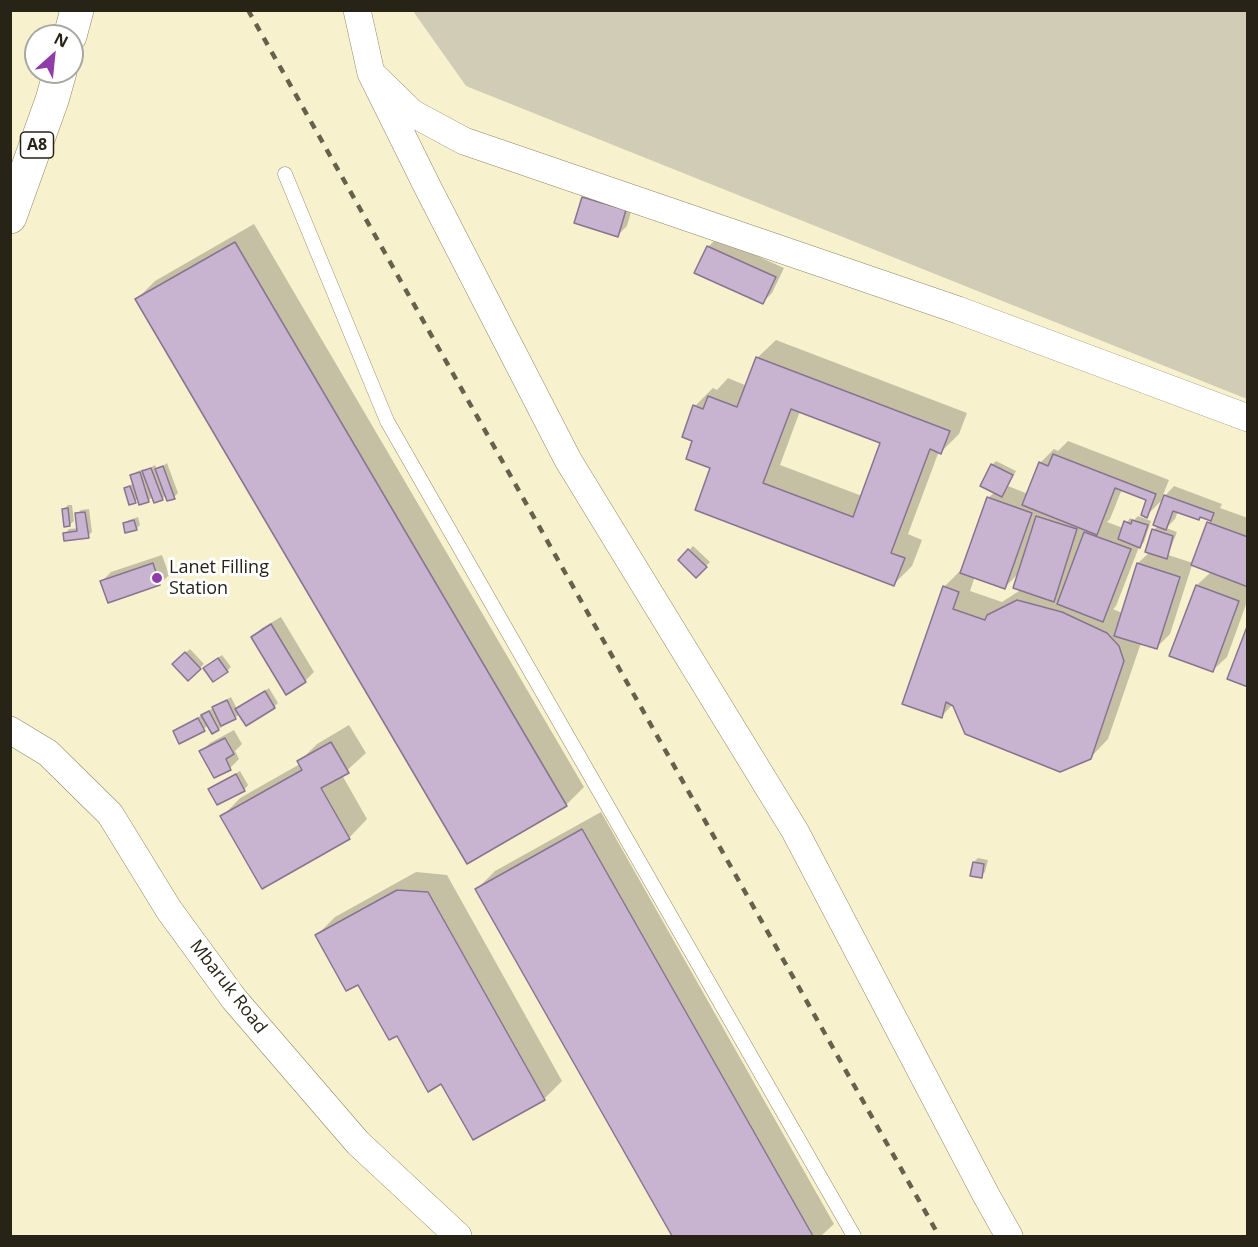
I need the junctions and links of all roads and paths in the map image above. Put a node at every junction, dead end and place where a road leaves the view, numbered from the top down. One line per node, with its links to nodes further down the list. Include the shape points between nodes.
1 (357, 10): 2 (street)
2 (371, 73): 6 (street, via 412,113 464,141 958,310); 10 (street, via 568,459 795,831)
3 (56, 84): 5 (highway, A8)
4 (285, 174): 9 (lane, via 387,421)
5 (10, 217)
6 (1248, 418)
7 (10, 730): 8 (street, Mbaruk Road, via 48,753 110,814 169,910 234,999 358,1143)
8 (458, 1236)
9 (854, 1236)
10 (1010, 1236)

